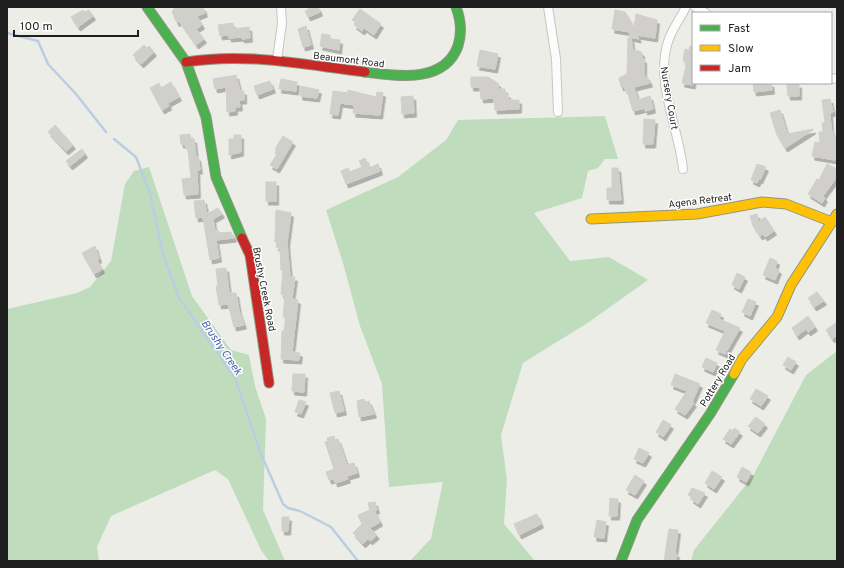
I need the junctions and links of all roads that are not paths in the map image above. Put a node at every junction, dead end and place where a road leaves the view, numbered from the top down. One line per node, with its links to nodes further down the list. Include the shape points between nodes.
1 (147, 7): 9 (street, Brushy Creek Road)
2 (281, 7): 8 (street, via 282,23)
3 (456, 7): 8 (street, Beaumont Road, via 461,33 456,51 446,64 426,74 368,74)
4 (548, 7): 10 (street, via 556,59)
5 (686, 7): 11 (street, Nursery Court, via 667,44 663,61)
6 (695, 7): 7 (street)
7 (704, 12)
8 (277, 60): 9 (street, Beaumont Road, via 231,56)
9 (186, 62): 14 (street, Brushy Creek Road, via 206,117 218,184 250,256)
10 (558, 112)
11 (682, 169)
12 (835, 218): 13 (street, Agena Retreat, via 786,204 762,202 697,214); 15 (street, Pottery Road, via 791,285 777,316 742,359 710,414 637,520)
13 (591, 219)
14 (270, 383)
15 (621, 561)

